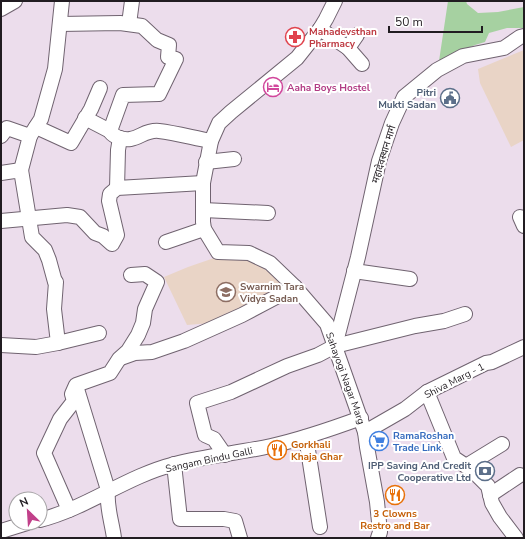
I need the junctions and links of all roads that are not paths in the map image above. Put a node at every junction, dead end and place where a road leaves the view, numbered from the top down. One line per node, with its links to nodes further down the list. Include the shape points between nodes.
1 (15, 1): 5 (street)
2 (62, 1): 6 (street)
3 (132, 1): 7 (street)
4 (335, 1): 8 (street, Sahayogi Nagar Marg)
5 (1, 9)
6 (60, 24): 7 (street); 15 (street, via 55,69 41,119)
7 (129, 24): 16 (street, via 142,26 157,40 169,45 168,57 176,59 159,94 123,95)
8 (320, 29): 11 (street); 18 (street, Sahayogi Nagar Marg, via 297,58 219,123)
9 (357, 34): 11 (street)
10 (522, 36): 31 (street, महादेवस्थान मार्ग, via 504,48 463,56 437,70 404,97 379,161)
11 (348, 48): 12 (street)
12 (362, 64)
13 (100, 88): 14 (street)
14 (85, 118): 15 (street, via 71,143); 16 (street)
15 (33, 131): 17 (street, via 6,128); 21 (street)
16 (115, 135): 18 (street, via 131,140 147,132 157,131); 24 (street, via 118,150)
17 (1, 136)
18 (211, 141): 20 (street, Sahayogi Nagar Marg)
19 (234, 159): 20 (street)
20 (206, 162): 23 (street, Sahayogi Nagar Marg)
21 (21, 170): 22 (street); 27 (street)
22 (1, 173)
23 (203, 183): 24 (street); 25 (street, Sahayogi Nagar Marg)
24 (117, 188): 27 (street, via 110,194 109,201 117,235 112,244 95,233 80,217 67,215)
25 (203, 210): 26 (street); 29 (street, Sahayogi Nagar Marg)
26 (268, 213)
27 (29, 218): 28 (street); 37 (street, via 32,237 45,250 56,282 54,308)
28 (1, 221)
29 (204, 229): 30 (street); 34 (street, Sahayogi Nagar Marg, via 218,252 249,253 259,257 270,263)
30 (166, 242)
31 (354, 271): 33 (street); 39 (street, महादेवस्थान मार्ग)
32 (131, 275): 41 (street, via 145,274 157,282 145,309 138,335)
33 (410, 279)
34 (295, 287): 39 (street, Sahayogi Nagar Marg, via 327,324); 41 (street, via 184,341 152,352 135,353)
35 (465, 314): 39 (street)
36 (99, 333): 37 (street)
37 (58, 343): 38 (street, via 36,346)
38 (1, 345)
39 (335, 346): 44 (street, Sahayogi Nagar Marg); 48 (street, via 231,392 197,403 205,434 214,439)
40 (524, 347): 43 (street, Shiva Marg - 1)
41 (119, 359): 42 (street, via 110,373)
42 (76, 385): 52 (street); 54 (street, via 72,394 74,402 60,419 44,453)
43 (427, 392): 45 (street, Shiva Marg - 1, via 405,409); 50 (street, via 454,458)
44 (361, 418): 45 (street, Sahayogi Nagar Marg); 46 (street, Sangam Bindu Galli)
45 (366, 432): 59 (street, Sahayogi Nagar Marg, via 378,502)
46 (306, 437): 48 (street, Sangam Bindu Galli); 56 (street)
47 (502, 444): 50 (street)
48 (226, 455): 49 (street, Sangam Bindu Galli)
49 (174, 464): 52 (street, Sangam Bindu Galli); 58 (street, via 180,519 224,518 236,521)
50 (466, 466): 53 (street, via 488,486)
51 (520, 475): 53 (street)
52 (108, 490): 54 (street, Sangam Bindu Galli); 57 (street, via 106,502)
53 (490, 495): 60 (street, via 500,517)
54 (69, 510): 55 (street, Sangam Bindu Galli)
55 (48, 517)
56 (320, 527)
57 (114, 538)
58 (240, 538)
59 (378, 538)
60 (516, 538)

